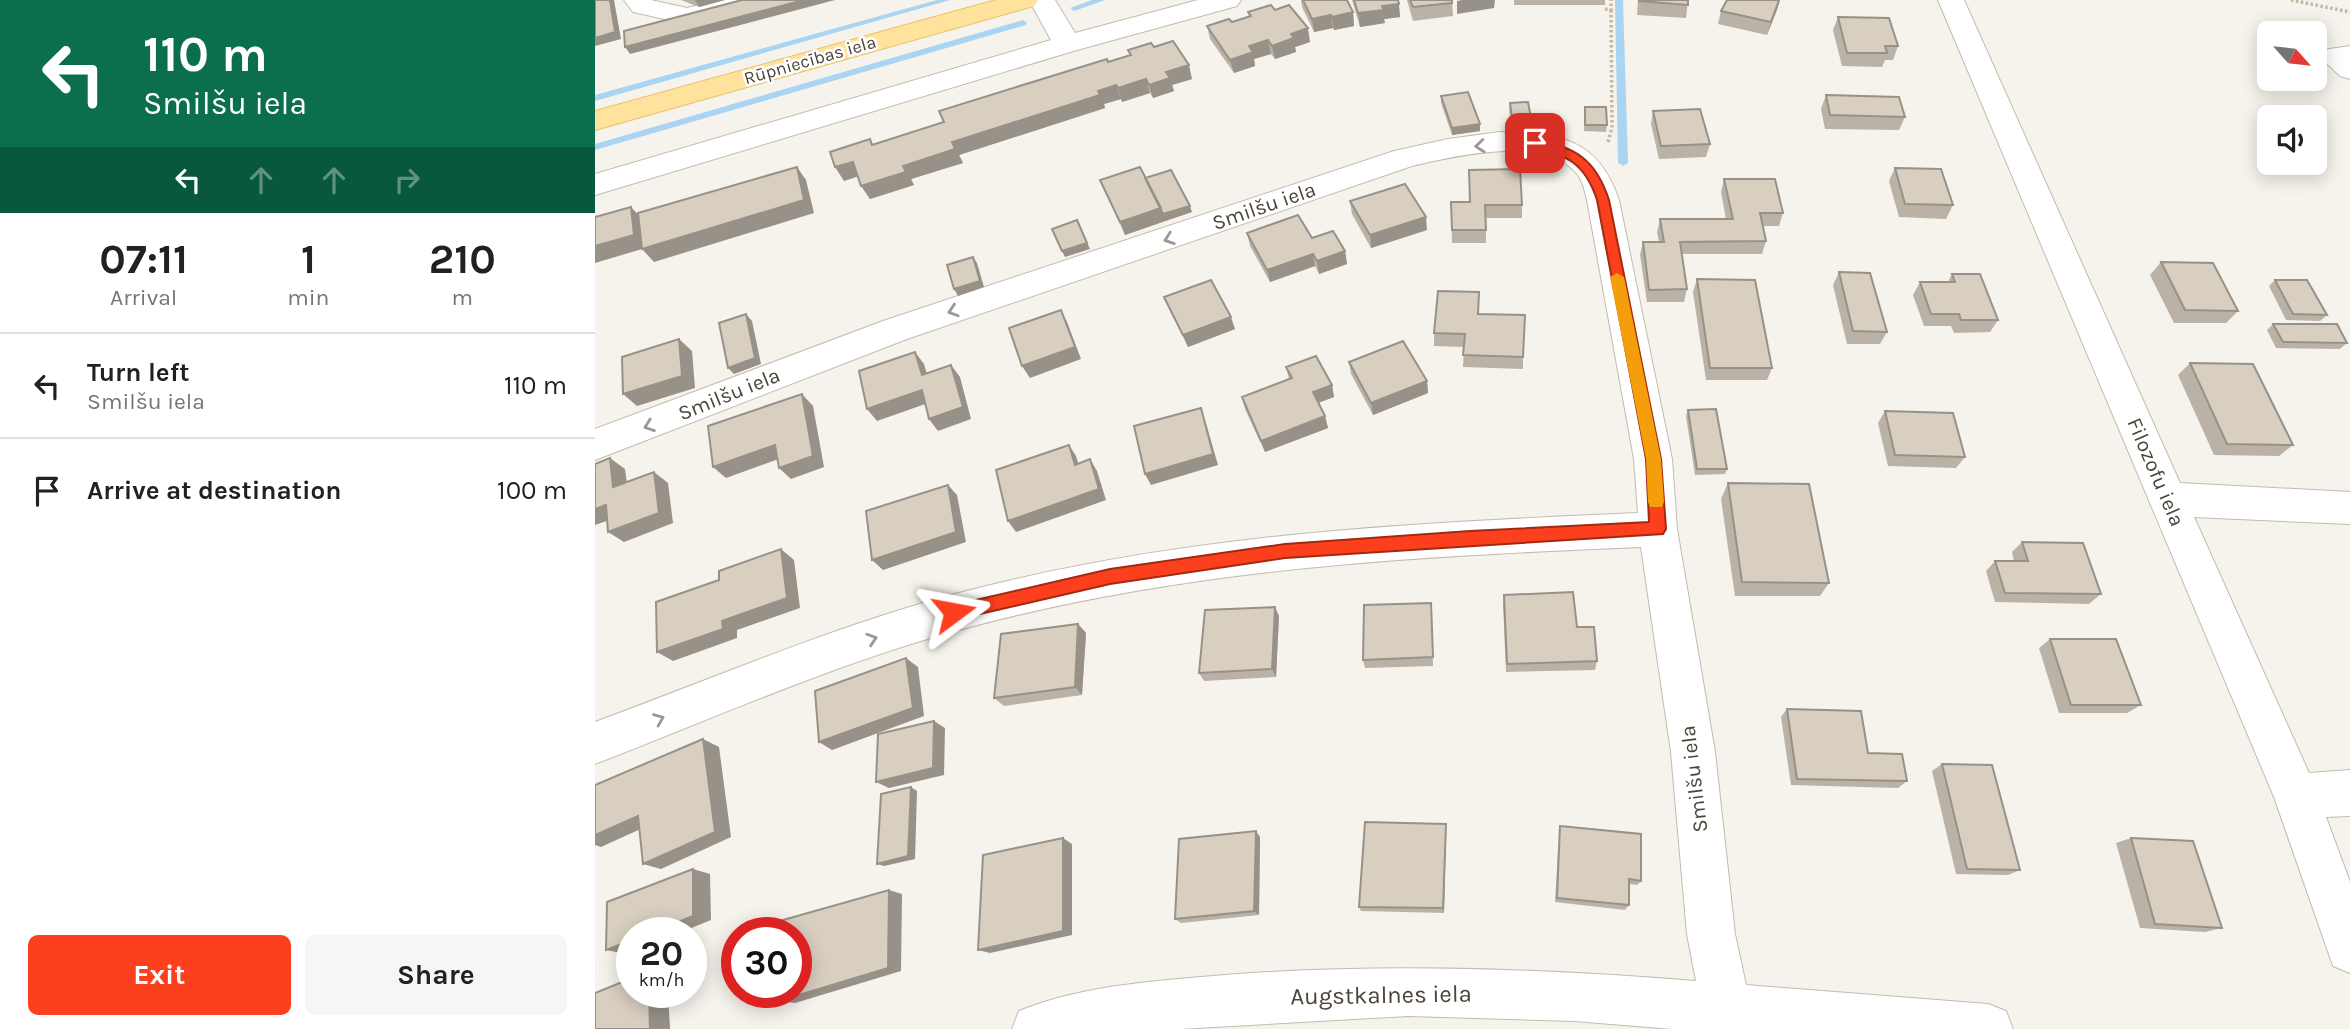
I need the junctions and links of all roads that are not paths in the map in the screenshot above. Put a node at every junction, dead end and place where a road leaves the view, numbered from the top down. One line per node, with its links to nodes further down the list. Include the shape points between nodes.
1 (637, 0): 2 (street, via 642,6 687,16)
2 (757, 0)
3 (1025, 0): 10 (main road, Rūpniecības iela)
4 (1042, 0): 7 (street)
5 (1228, 0): 7 (street)
6 (1951, 0): 13 (street, Filozofu iela)
7 (1067, 44): 11 (street)
8 (2350, 54): 9 (street, via 2333,56)
9 (2350, 70)
10 (595, 121)
11 (595, 185)
12 (595, 445): 15 (street, Smilšu iela, one-way to 12, via 1653,459 1597,181 1586,165 1556,147 1535,143 1439,150 1405,158 895,330)
13 (2168, 499): 14 (street); 18 (street, Filozofu iela)
14 (2350, 508)
15 (1658, 529): 16 (street, one-way to 15, via 801,662 954,612 1110,576 1285,551); 21 (street, Smilšu iela, via 1693,752 1711,934)
16 (595, 743)
17 (2350, 793): 18 (street)
18 (2296, 796): 19 (street, Filozofu iela)
19 (2350, 949)
20 (1135, 1019): 21 (street, Augstkalnes iela, via 1233,999 1408,991 1574,996); 22 (street, Augstkalnes iela)
21 (1728, 1019): 23 (street, Augstkalnes iela)
22 (1037, 1029)
23 (1988, 1029)

